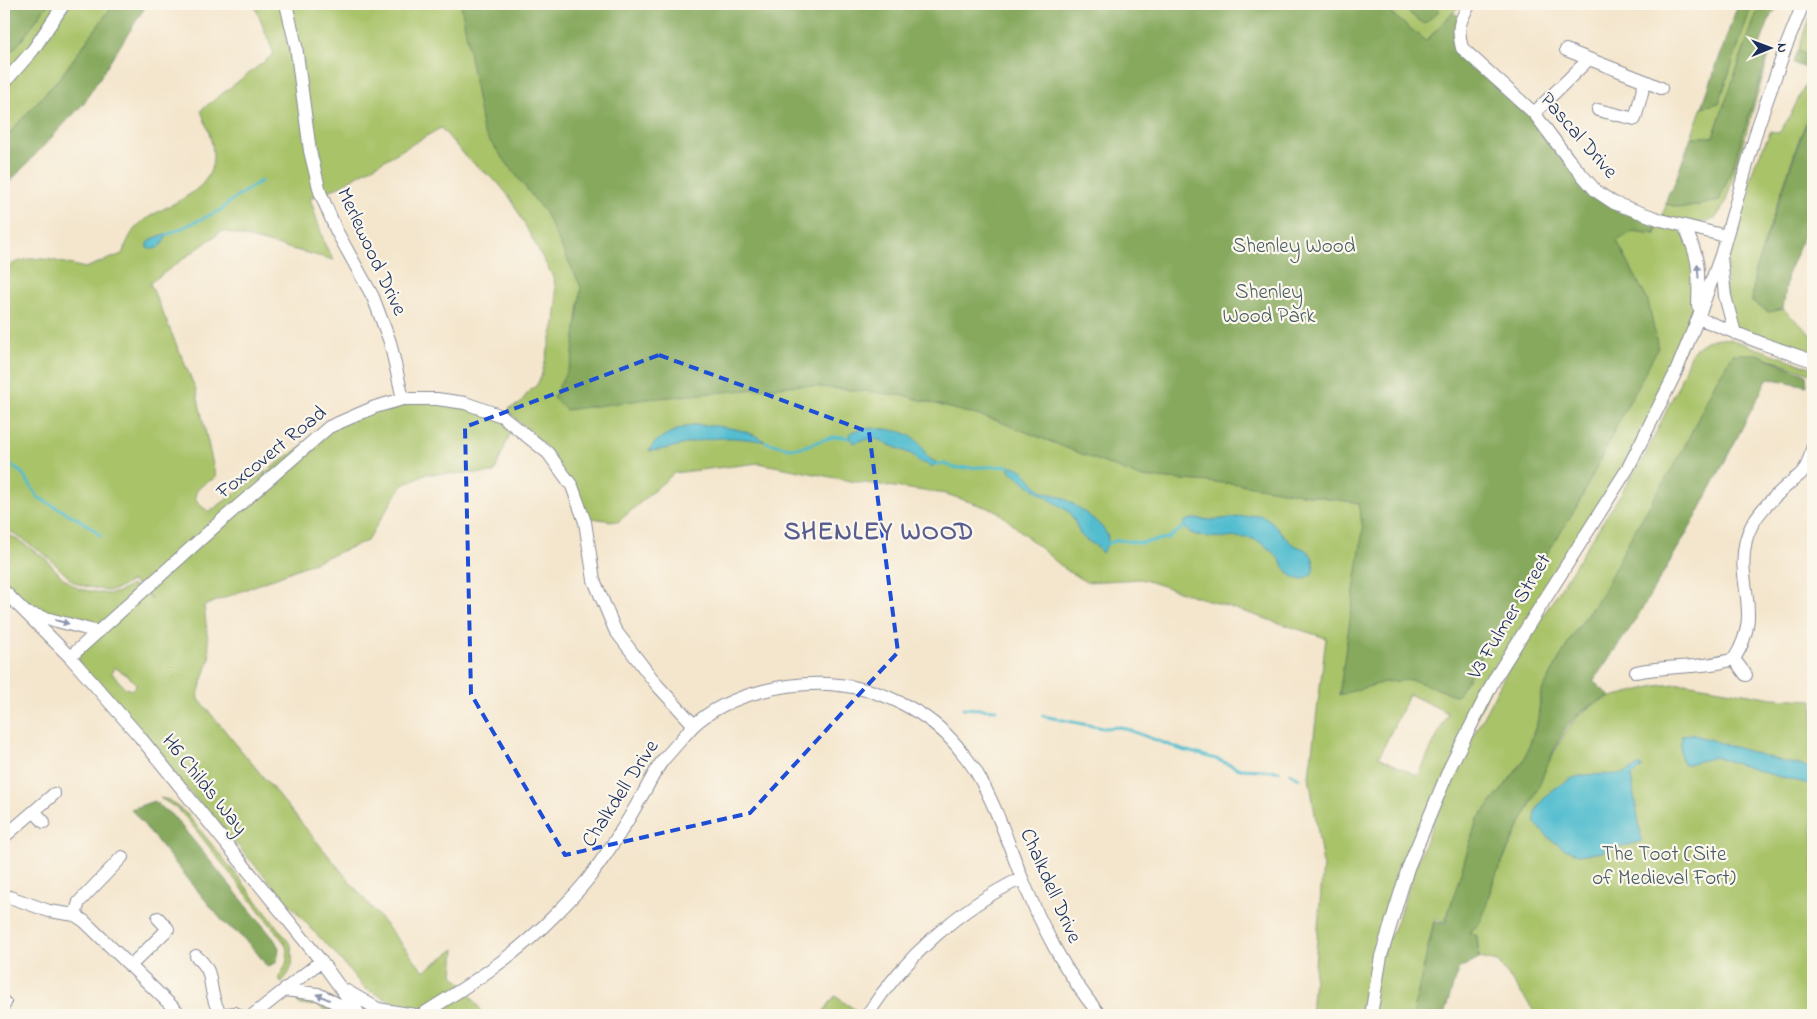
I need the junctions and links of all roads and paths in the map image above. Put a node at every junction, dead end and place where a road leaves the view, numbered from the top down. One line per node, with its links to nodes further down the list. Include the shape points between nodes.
1 (64, 4): 8 (street, via 33,50)
2 (286, 4): 18 (street, Merlewood Drive, via 296,46 310,151 320,192 336,230 373,297 390,342)
3 (1470, 4): 11 (street, Pascal Drive, via 1461,18 1459,34 1462,48)
4 (1803, 4): 13 (street, via 1758,126)
5 (1566, 50): 6 (street)
6 (1588, 59): 7 (street); 11 (street)
7 (1645, 81): 9 (street); 10 (street, via 1640,121)
8 (4, 83)
9 (1661, 88)
10 (1598, 110)
11 (1534, 113): 12 (street, Pascal Drive, via 1596,191 1640,214)
12 (1684, 226): 13 (street, Pascal Drive); 15 (street, one-way to 12, via 1699,269 1694,247)
13 (1726, 236): 14 (street, V3 Fulmer Street)
14 (1721, 254): 15 (street, V3 Fulmer Street); 16 (street, via 1725,296)
15 (1698, 318): 16 (street); 51 (street, V3 Fulmer Street, via 1675,374 1628,468 1495,678 1450,767 1408,868 1381,956)
16 (1735, 333): 17 (street)
17 (1813, 361)
18 (403, 399): 22 (street, Foxcovert Road, via 375,406 329,427); 27 (street, Foxcovert Road, via 437,398 465,403 502,416 548,453 572,486 585,522 594,580 616,630)
19 (1813, 445): 24 (street, via 1805,469 1765,507 1753,522 1746,539 1743,559 1748,630)
20 (4, 591): 21 (street, H6 Childs Way)
21 (25, 612): 22 (street, one-way to 22); 23 (street, H6 Childs Way)
22 (98, 632): 23 (street, Foxcovert Road)
23 (70, 656): 38 (street, H6 Childs Way, via 140,737)
24 (1734, 659): 25 (street, via 1723,663); 26 (street)
25 (1636, 672)
26 (1746, 675)
27 (694, 725): 33 (street, Chalkdell Drive, via 747,695 778,687 816,682 847,686 888,698 937,726 975,769); 48 (street, Chalkdell Drive, via 662,762 593,873 553,918 500,964)
28 (54, 794): 29 (street)
29 (34, 811): 30 (street); 31 (street)
30 (44, 822)
31 (4, 837)
32 (122, 857): 35 (street, via 79,902)
33 (1022, 878): 49 (street, via 975,904 934,937 908,962); 50 (street, Chalkdell Drive, via 1064,966)
34 (4, 895): 35 (street, via 49,911)
35 (75, 915): 39 (street)
36 (158, 918): 39 (street, via 171,931)
37 (196, 956): 43 (street, via 210,974)
38 (321, 961): 40 (street, H6 Childs Way); 41 (street)
39 (130, 966): 42 (street)
40 (340, 988): 46 (street, H6 Childs Way); 47 (street, via 378,1009)
41 (284, 990): 45 (street); 46 (street, one-way to 41, via 318,994)
42 (181, 1015)
43 (219, 1015): 44 (street)
44 (239, 1015)
45 (254, 1015)
46 (359, 1015)
47 (415, 1015)
48 (421, 1015)
49 (867, 1015)
50 (1100, 1015)
51 (1371, 1015)

